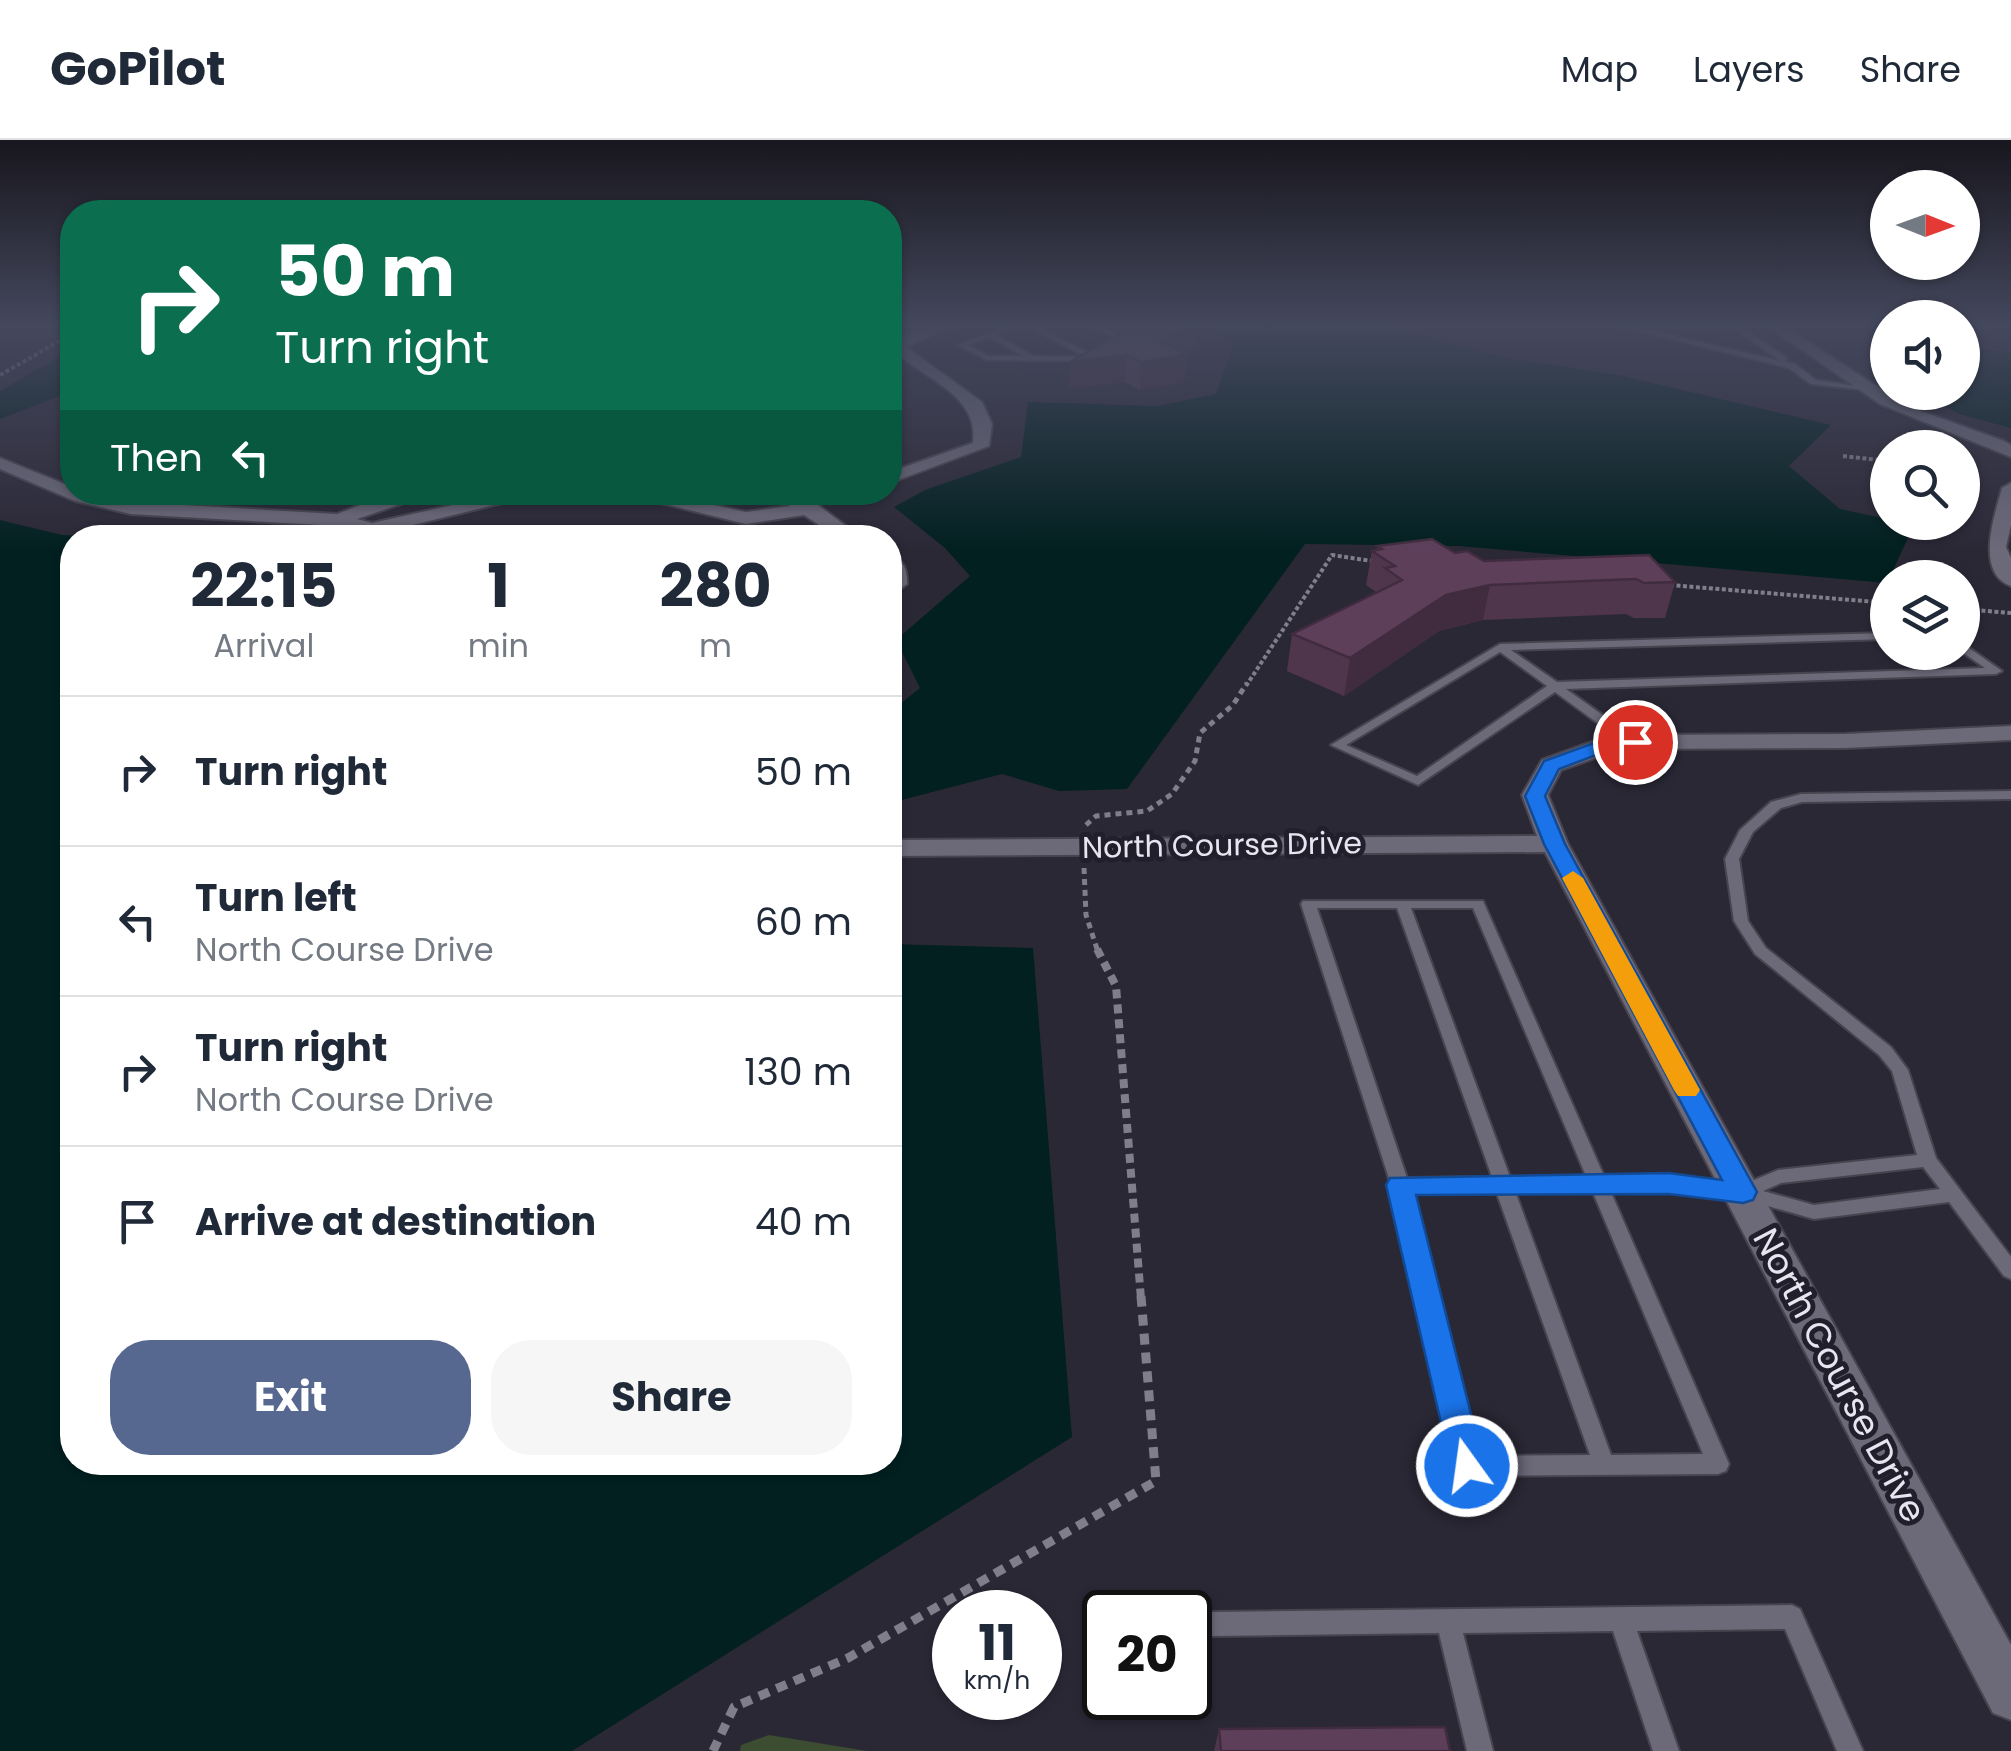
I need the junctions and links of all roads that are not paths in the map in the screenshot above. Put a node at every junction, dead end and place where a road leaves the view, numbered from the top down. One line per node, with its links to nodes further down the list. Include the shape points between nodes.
1 (968, 400): 5 (street, via 984,424 981,446)
2 (1887, 400): 3 (street)
3 (2011, 452)
4 (0, 463): 6 (street)
5 (902, 474)
6 (60, 484)
7 (2011, 488): 17 (street, via 1996,547)
8 (118, 505): 13 (street)
9 (376, 505): 13 (street)
10 (486, 505): 15 (street)
11 (685, 505): 12 (street, via 746,518)
12 (807, 506): 16 (street)
13 (339, 520): 14 (street)
14 (353, 525)
15 (407, 525)
16 (831, 525)
17 (2011, 580)
18 (1870, 637): 19 (lane)
19 (1500, 647): 21 (lane); 21 (lane, via 1336,745 1418,781)
20 (1980, 659): 21 (lane, via 1996,671)
21 (1555, 686): 23 (lane)
22 (2011, 734): 23 (street, North Course Drive)
23 (1626, 743): 25 (street, North Course Drive, via 1551,766 1535,796)
24 (2011, 795): 28 (lane, via 1801,798 1776,806 1748,830 1732,859 1741,922 1760,951 1885,1051 1906,1084)
25 (1554, 844): 26 (street, North Course Drive); 32 (street, North Course Drive)
26 (902, 848)
27 (1403, 905): 29 (lane, via 1478,904); 30 (lane); 31 (lane, via 1308,904)
28 (1928, 1160): 32 (lane, via 1778,1177); 33 (lane)
29 (1598, 1183): 30 (lane); 32 (lane); 35 (lane, via 1718,1464)
30 (1503, 1184): 31 (lane); 35 (lane)
31 (1400, 1185): 35 (lane, via 1467,1466)
32 (1743, 1192): 33 (lane, via 1814,1212); 39 (street, North Course Drive)
33 (1955, 1194): 34 (lane)
34 (2011, 1270)
35 (1604, 1464)
36 (1621, 1619): 37 (lane); 41 (lane); 42 (lane, via 1792,1618)
37 (1448, 1620): 38 (lane); 40 (lane)
38 (1213, 1624)
39 (2011, 1695)
40 (1480, 1751)
41 (1666, 1751)
42 (1850, 1751)

